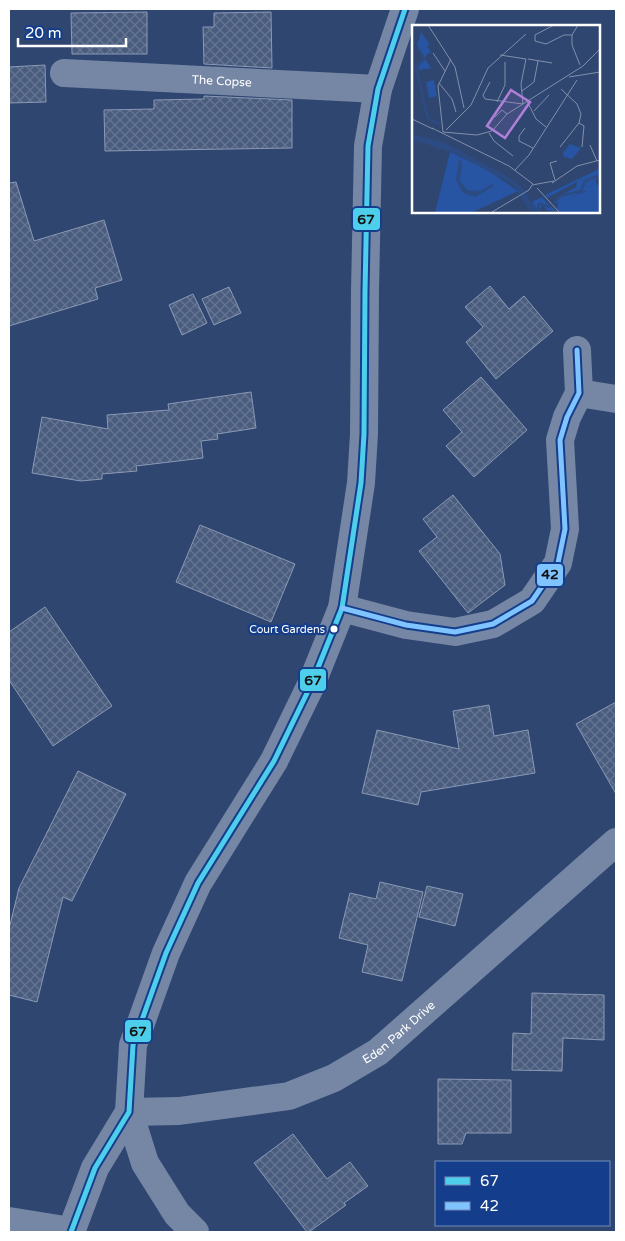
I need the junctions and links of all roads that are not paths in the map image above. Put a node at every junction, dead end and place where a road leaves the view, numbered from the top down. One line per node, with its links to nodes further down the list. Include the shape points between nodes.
1 (404, 9): 3 (street)
2 (64, 73): 3 (street, The Copse)
3 (378, 89): 7 (street, via 368,146 366,190 361,483)
4 (576, 350): 5 (street)
5 (579, 393): 6 (street); 7 (street, via 560,440 565,529 558,563 532,602 493,624 455,632 406,625)
6 (616, 399)
7 (342, 608): 9 (street, via 312,685 274,761 198,883 166,953 133,1044)
8 (616, 842): 9 (street, Eden Park Drive, via 378,1052 334,1078 289,1096 179,1111)
9 (129, 1112): 11 (street, via 95,1168); 12 (street, via 145,1163 177,1214)
10 (9, 1220): 11 (street)
11 (71, 1232)
12 (195, 1232)

